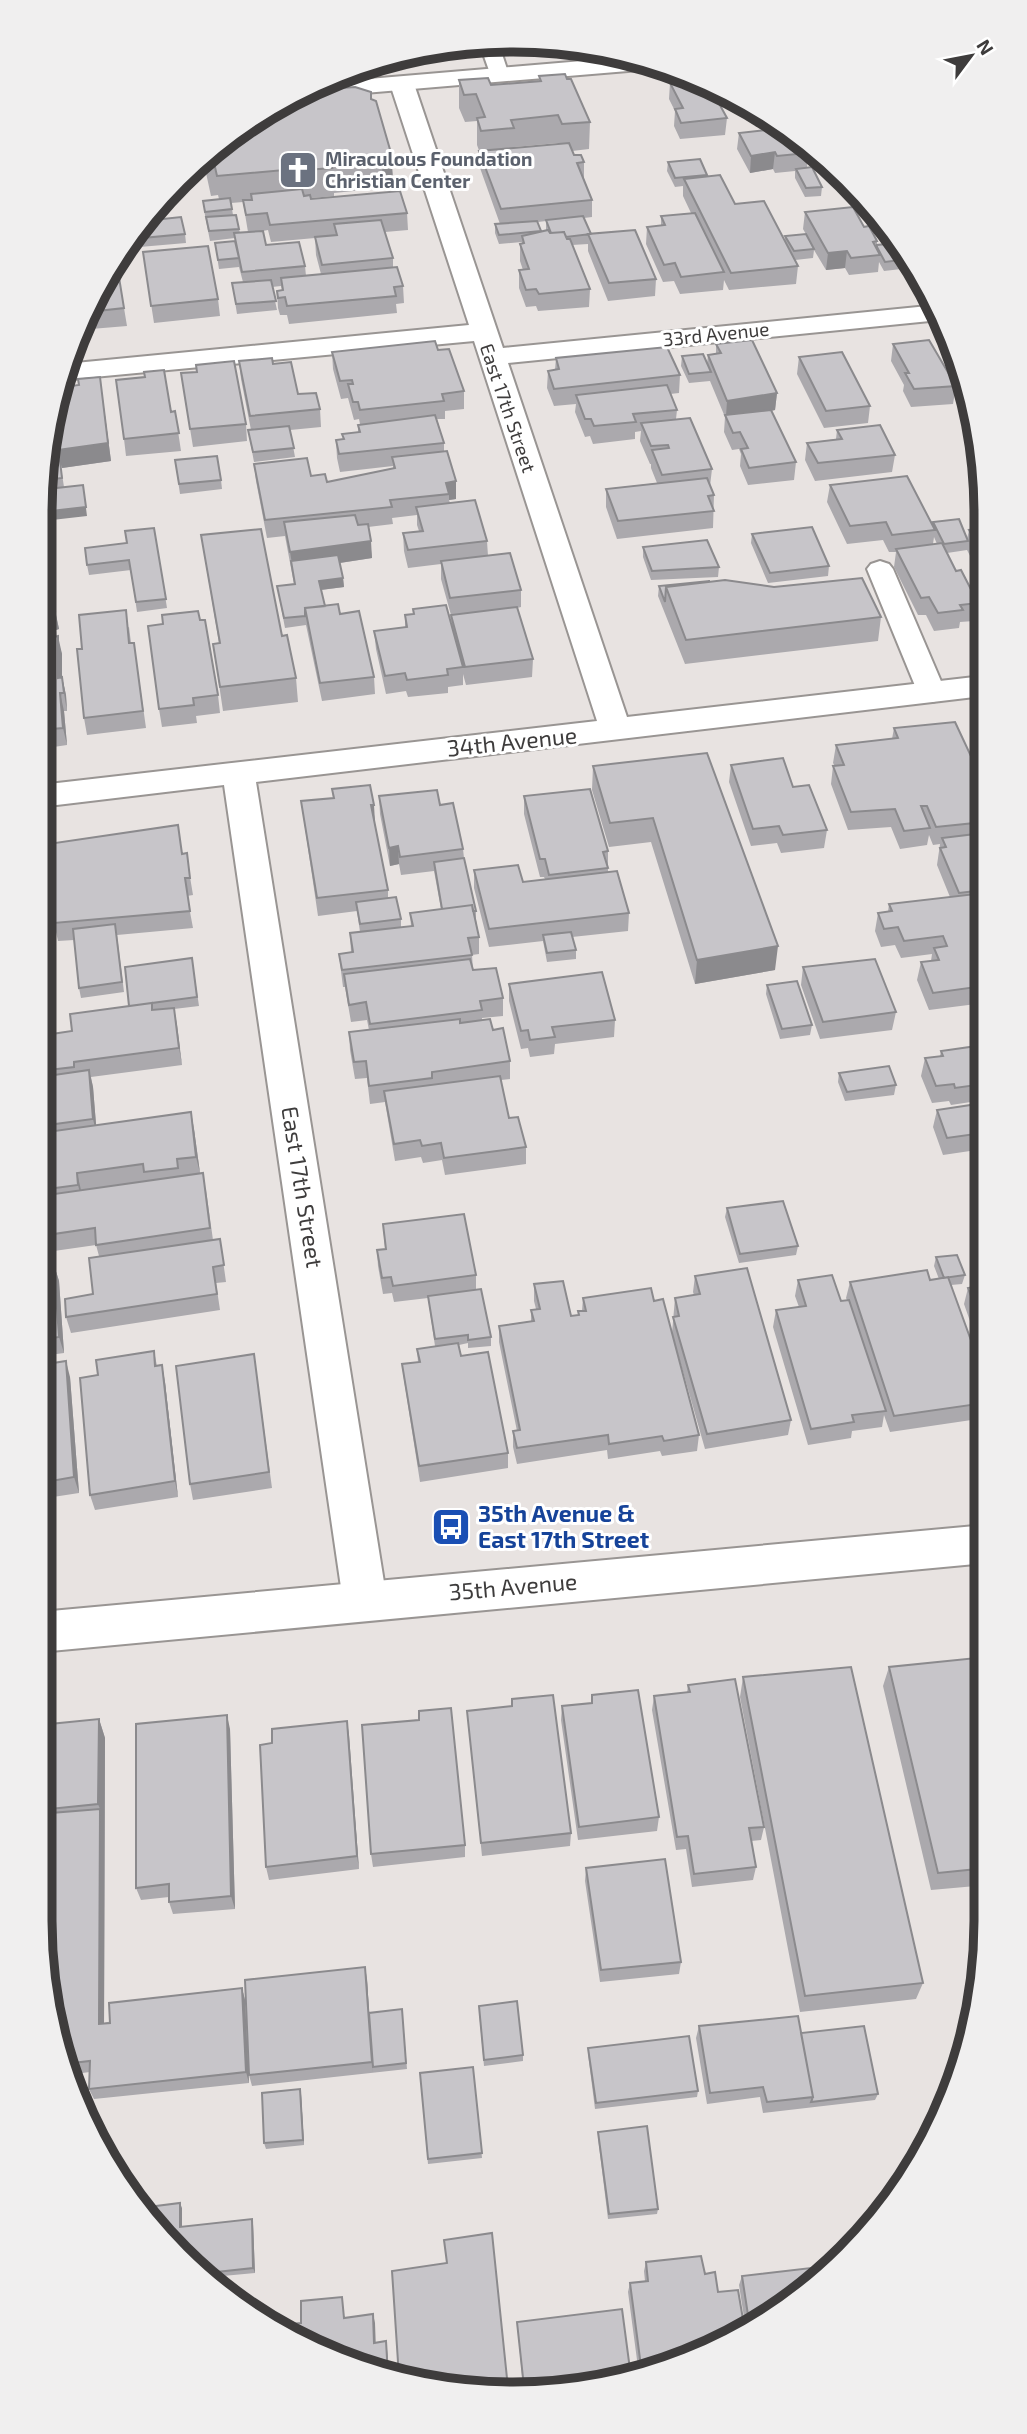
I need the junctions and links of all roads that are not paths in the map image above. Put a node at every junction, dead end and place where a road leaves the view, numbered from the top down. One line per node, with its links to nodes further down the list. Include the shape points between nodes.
1 (492, 53): 3 (lane)
2 (619, 65): 3 (street)
3 (499, 75): 4 (street)
4 (402, 84): 5 (street); 7 (street, East 17th Street)
5 (334, 89)
6 (928, 313): 7 (street, 33rd Avenue)
7 (487, 344): 8 (street, 33rd Avenue); 12 (street, East 17th Street)
8 (75, 371)
9 (880, 569): 11 (lane)
10 (974, 687): 11 (street, 34th Avenue)
11 (932, 693): 12 (street, 34th Avenue)
12 (616, 731): 13 (street, 34th Avenue)
13 (238, 773): 14 (street, 34th Avenue); 16 (street, East 17th Street)
14 (52, 795)
15 (974, 1545): 16 (street, 35th Avenue)
16 (365, 1601): 17 (street, 35th Avenue)
17 (52, 1631)

